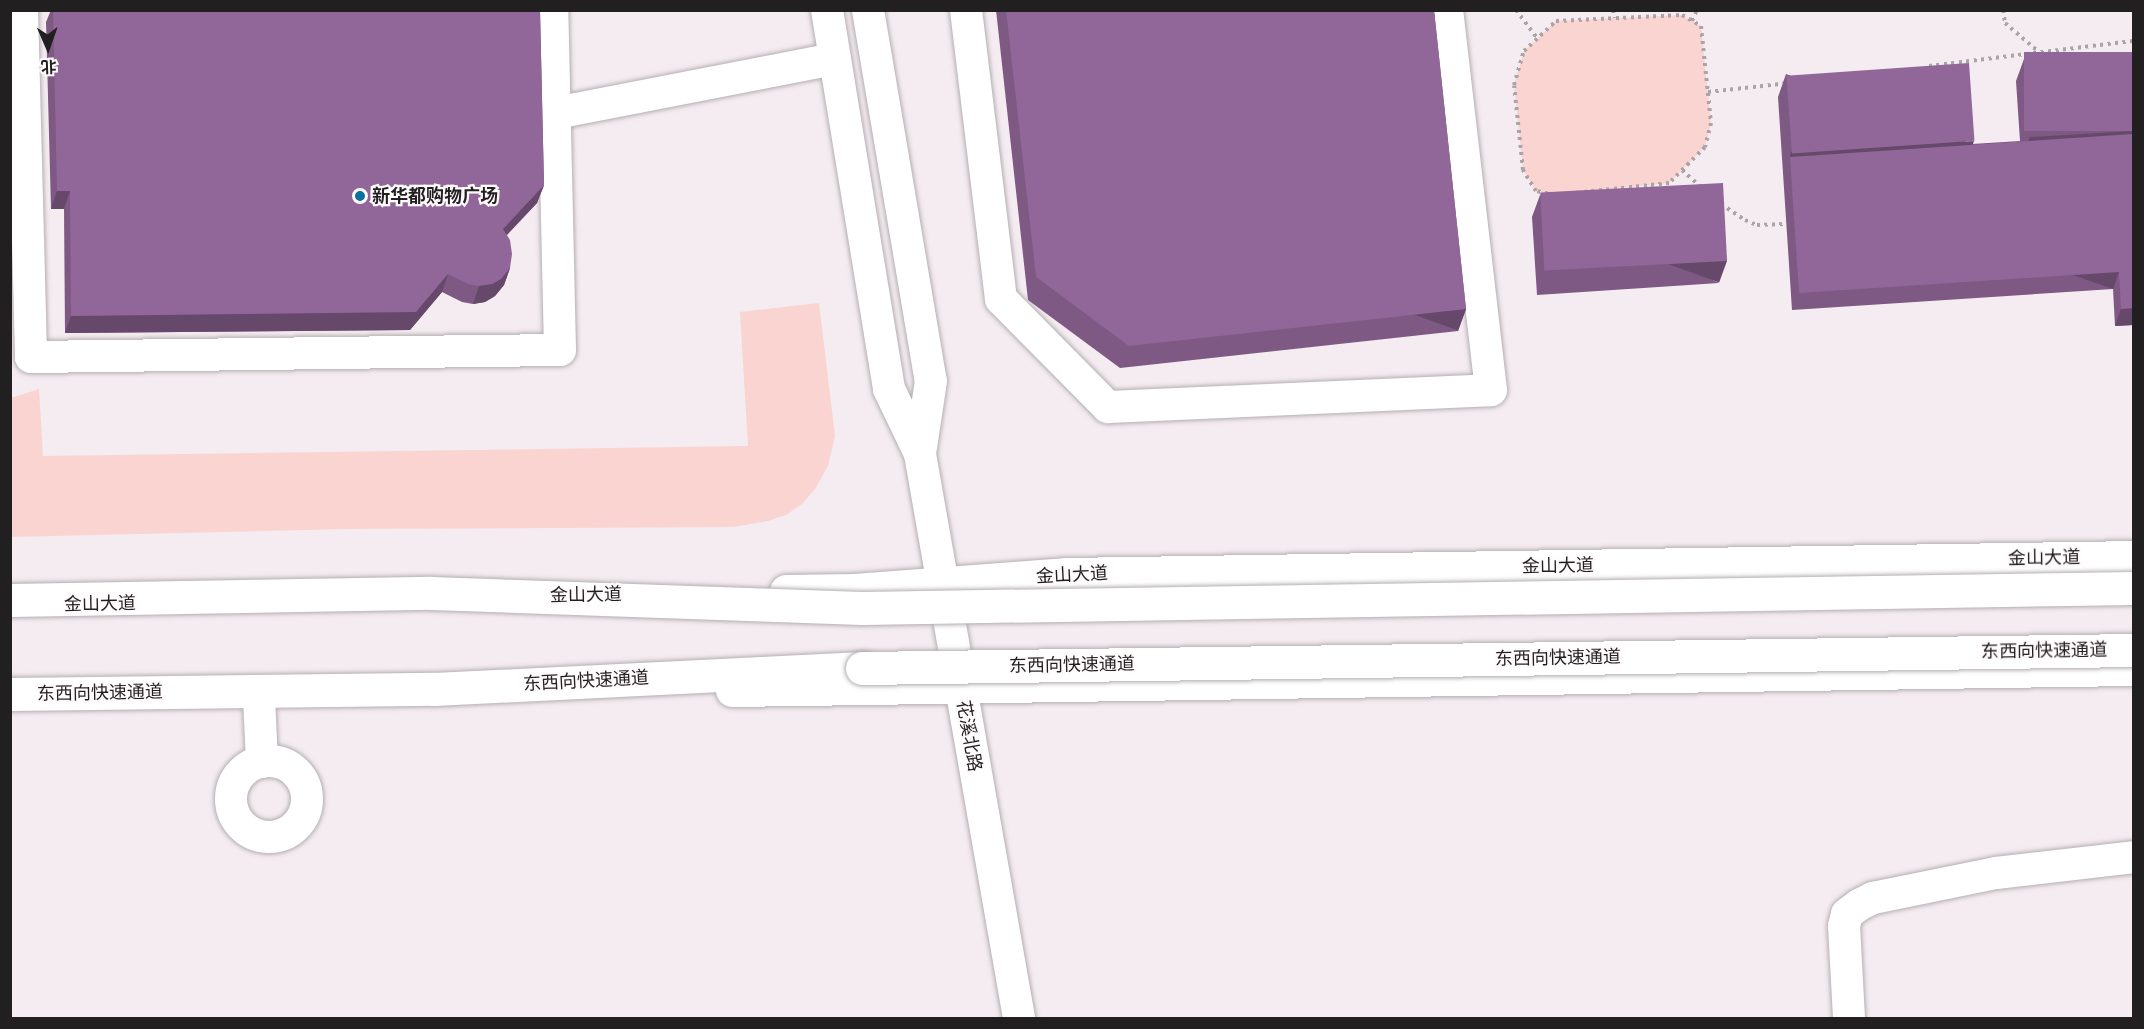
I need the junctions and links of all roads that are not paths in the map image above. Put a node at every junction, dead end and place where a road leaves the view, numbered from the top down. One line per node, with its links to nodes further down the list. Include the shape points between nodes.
1 (22, 10): 9 (street)
2 (552, 10): 8 (street)
3 (827, 10): 7 (street)
4 (868, 10): 10 (street, via 931,381)
5 (966, 10): 6 (street, via 1001,299 1108,407 1491,390)
6 (1447, 10)
7 (835, 59): 8 (street); 10 (street, via 889,389)
8 (556, 113): 9 (street, via 560,350)
9 (21, 357)
10 (920, 454): 12 (street, 花溪北路)
11 (2133, 557): 12 (main road, 金山大道, via 1067,574)
12 (942, 584): 15 (main road, 金山大道, via 843,590); 18 (street, 花溪北路)
13 (2133, 588): 14 (main road, bridge, via 862,608 431,593)
14 (10, 600)
15 (10, 606)
16 (2133, 650): 19 (main road, 东西向快速通道, bridge, via 862,668 434,689)
17 (2133, 669): 18 (main road)
18 (960, 685): 20 (main road); 24 (street, 花溪北路)
19 (10, 694)
20 (259, 698): 21 (main road); 22 (street)
21 (10, 709)
22 (262, 762)
23 (2133, 857): 25 (street, via 1996,873 1873,898 1859,905 1848,914 1844,926)
24 (1019, 1018)
25 (1849, 1018)

